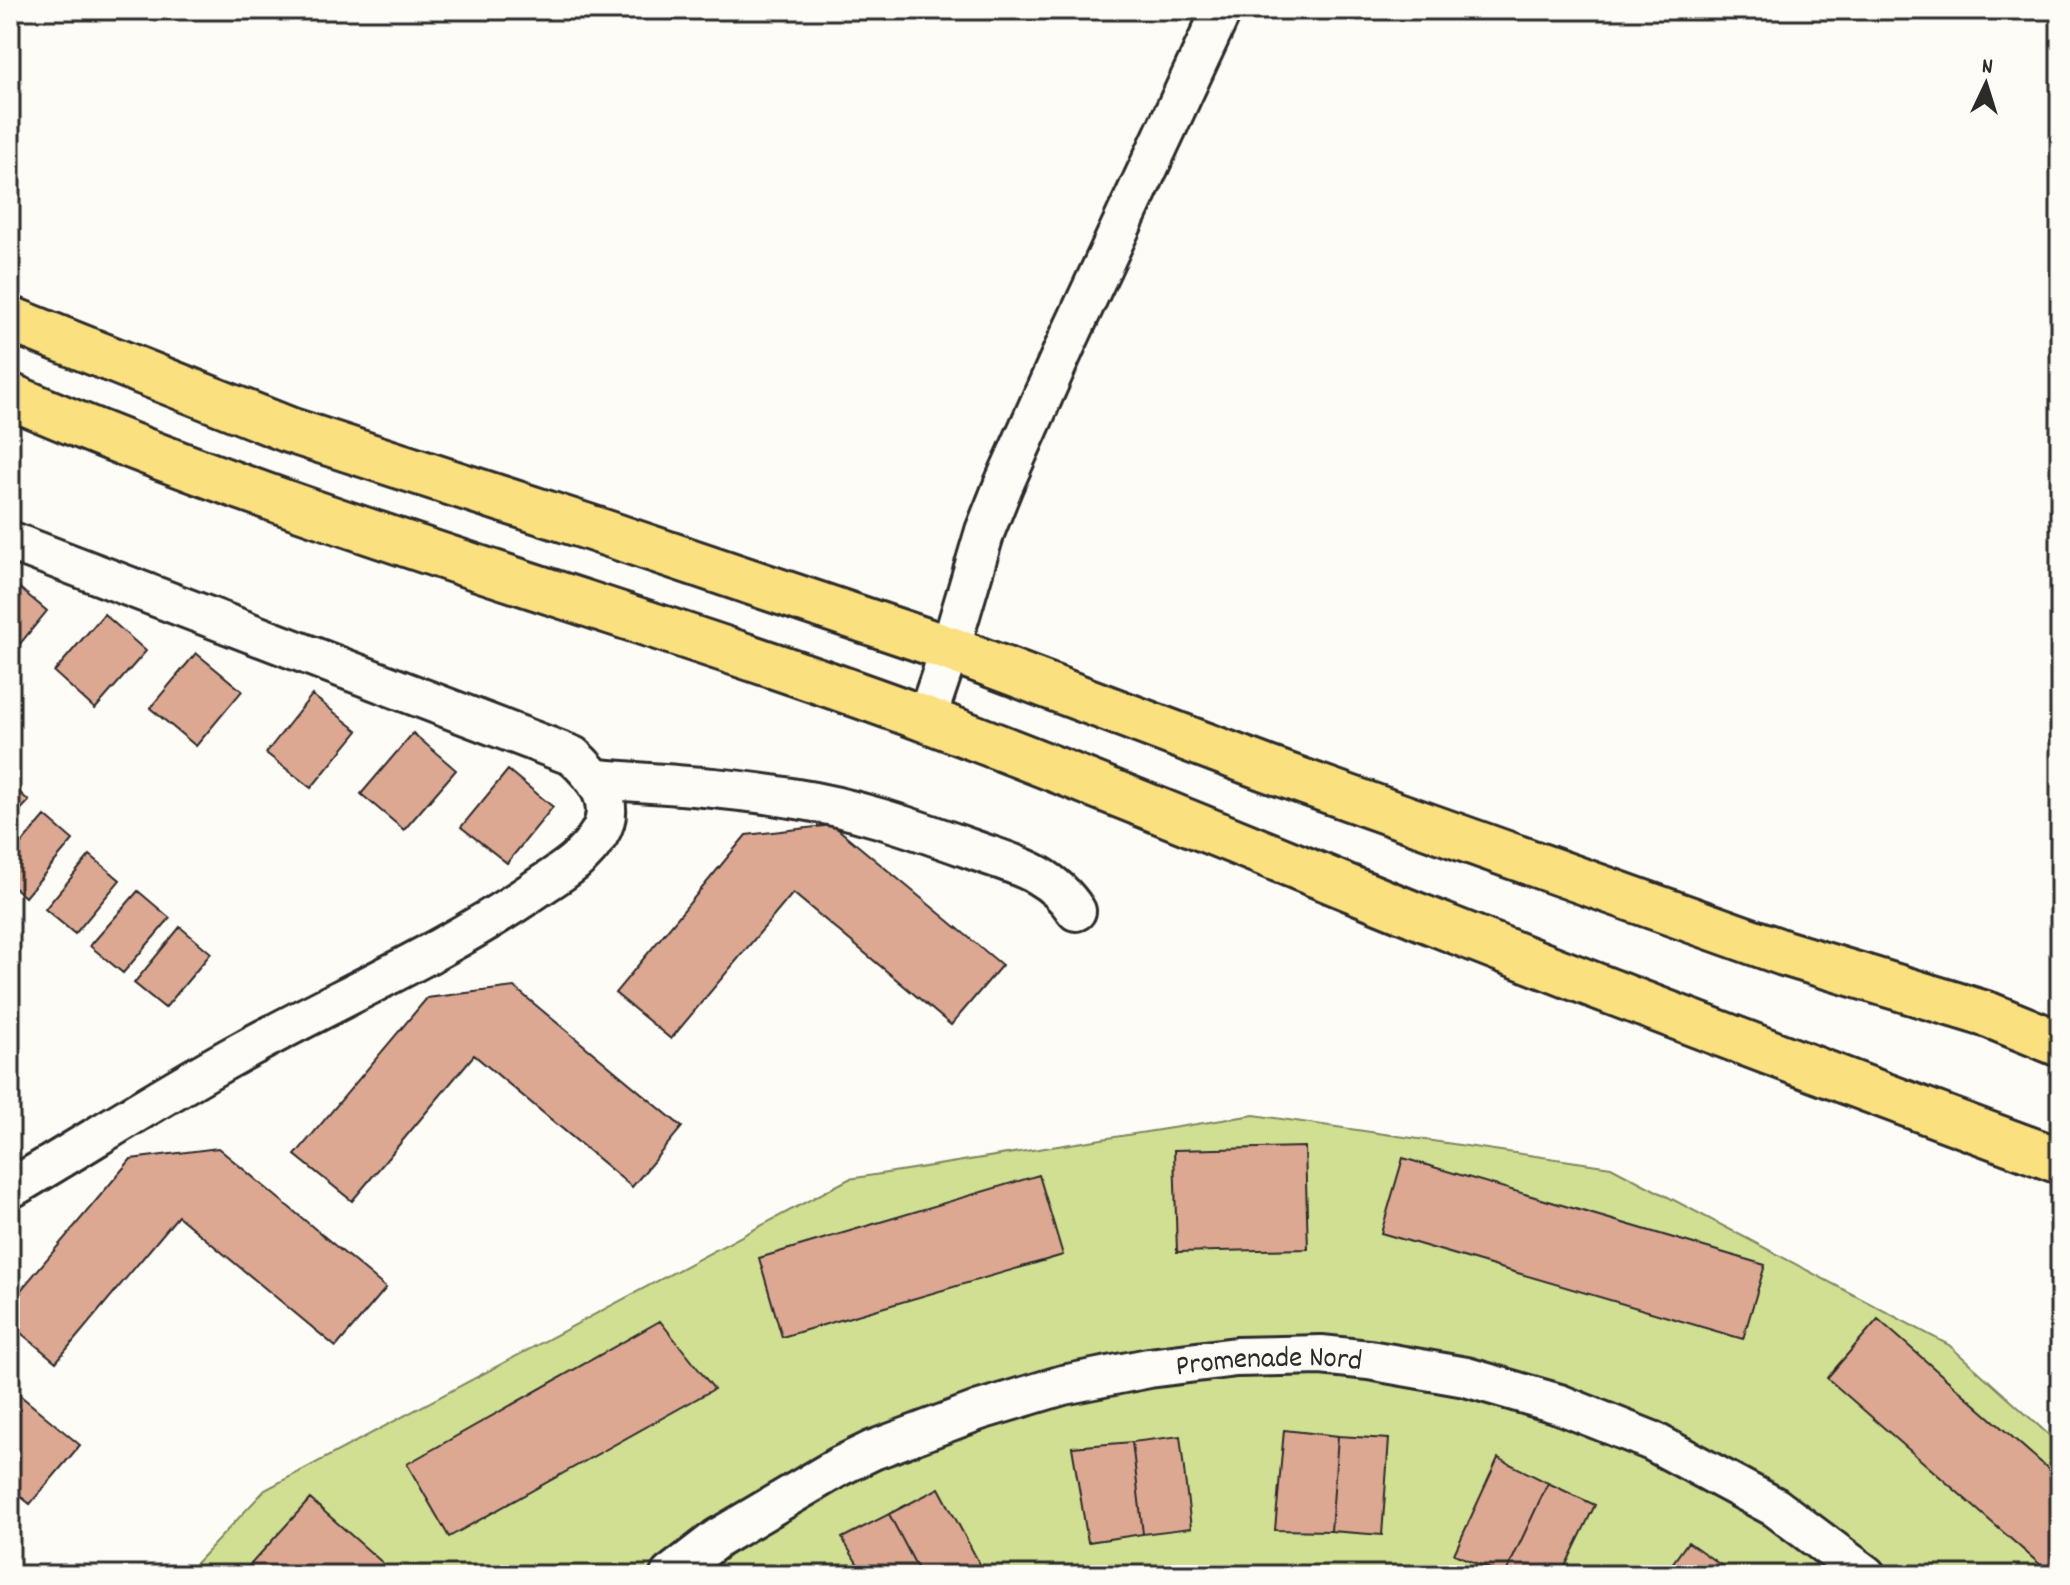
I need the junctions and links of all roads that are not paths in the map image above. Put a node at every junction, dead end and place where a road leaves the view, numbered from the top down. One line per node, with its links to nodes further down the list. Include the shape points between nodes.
1 (1222, 10): 5 (street, via 1003,486)
2 (10, 319): 5 (highway, via 289,430)
3 (10, 396): 6 (highway, via 204,473)
4 (10, 541): 7 (street, via 546,744 573,756)
5 (950, 649): 6 (street); 9 (highway, via 1770,948 1989,1015)
6 (926, 720): 10 (highway, via 1718,1033)
7 (596, 779): 8 (street, via 794,798 897,822 1042,876); 11 (street, via 604,793 605,821 579,859 498,915 242,1051)
8 (1076, 911)
9 (2060, 1044)
10 (2060, 1161)
11 (10, 1189)
12 (670, 1575): 13 (street, Promenade Nord, via 718,1538 840,1466 980,1410 1134,1371 1236,1357 1321,1355 1466,1377 1559,1404 1652,1441 1775,1507)
13 (1866, 1575)

